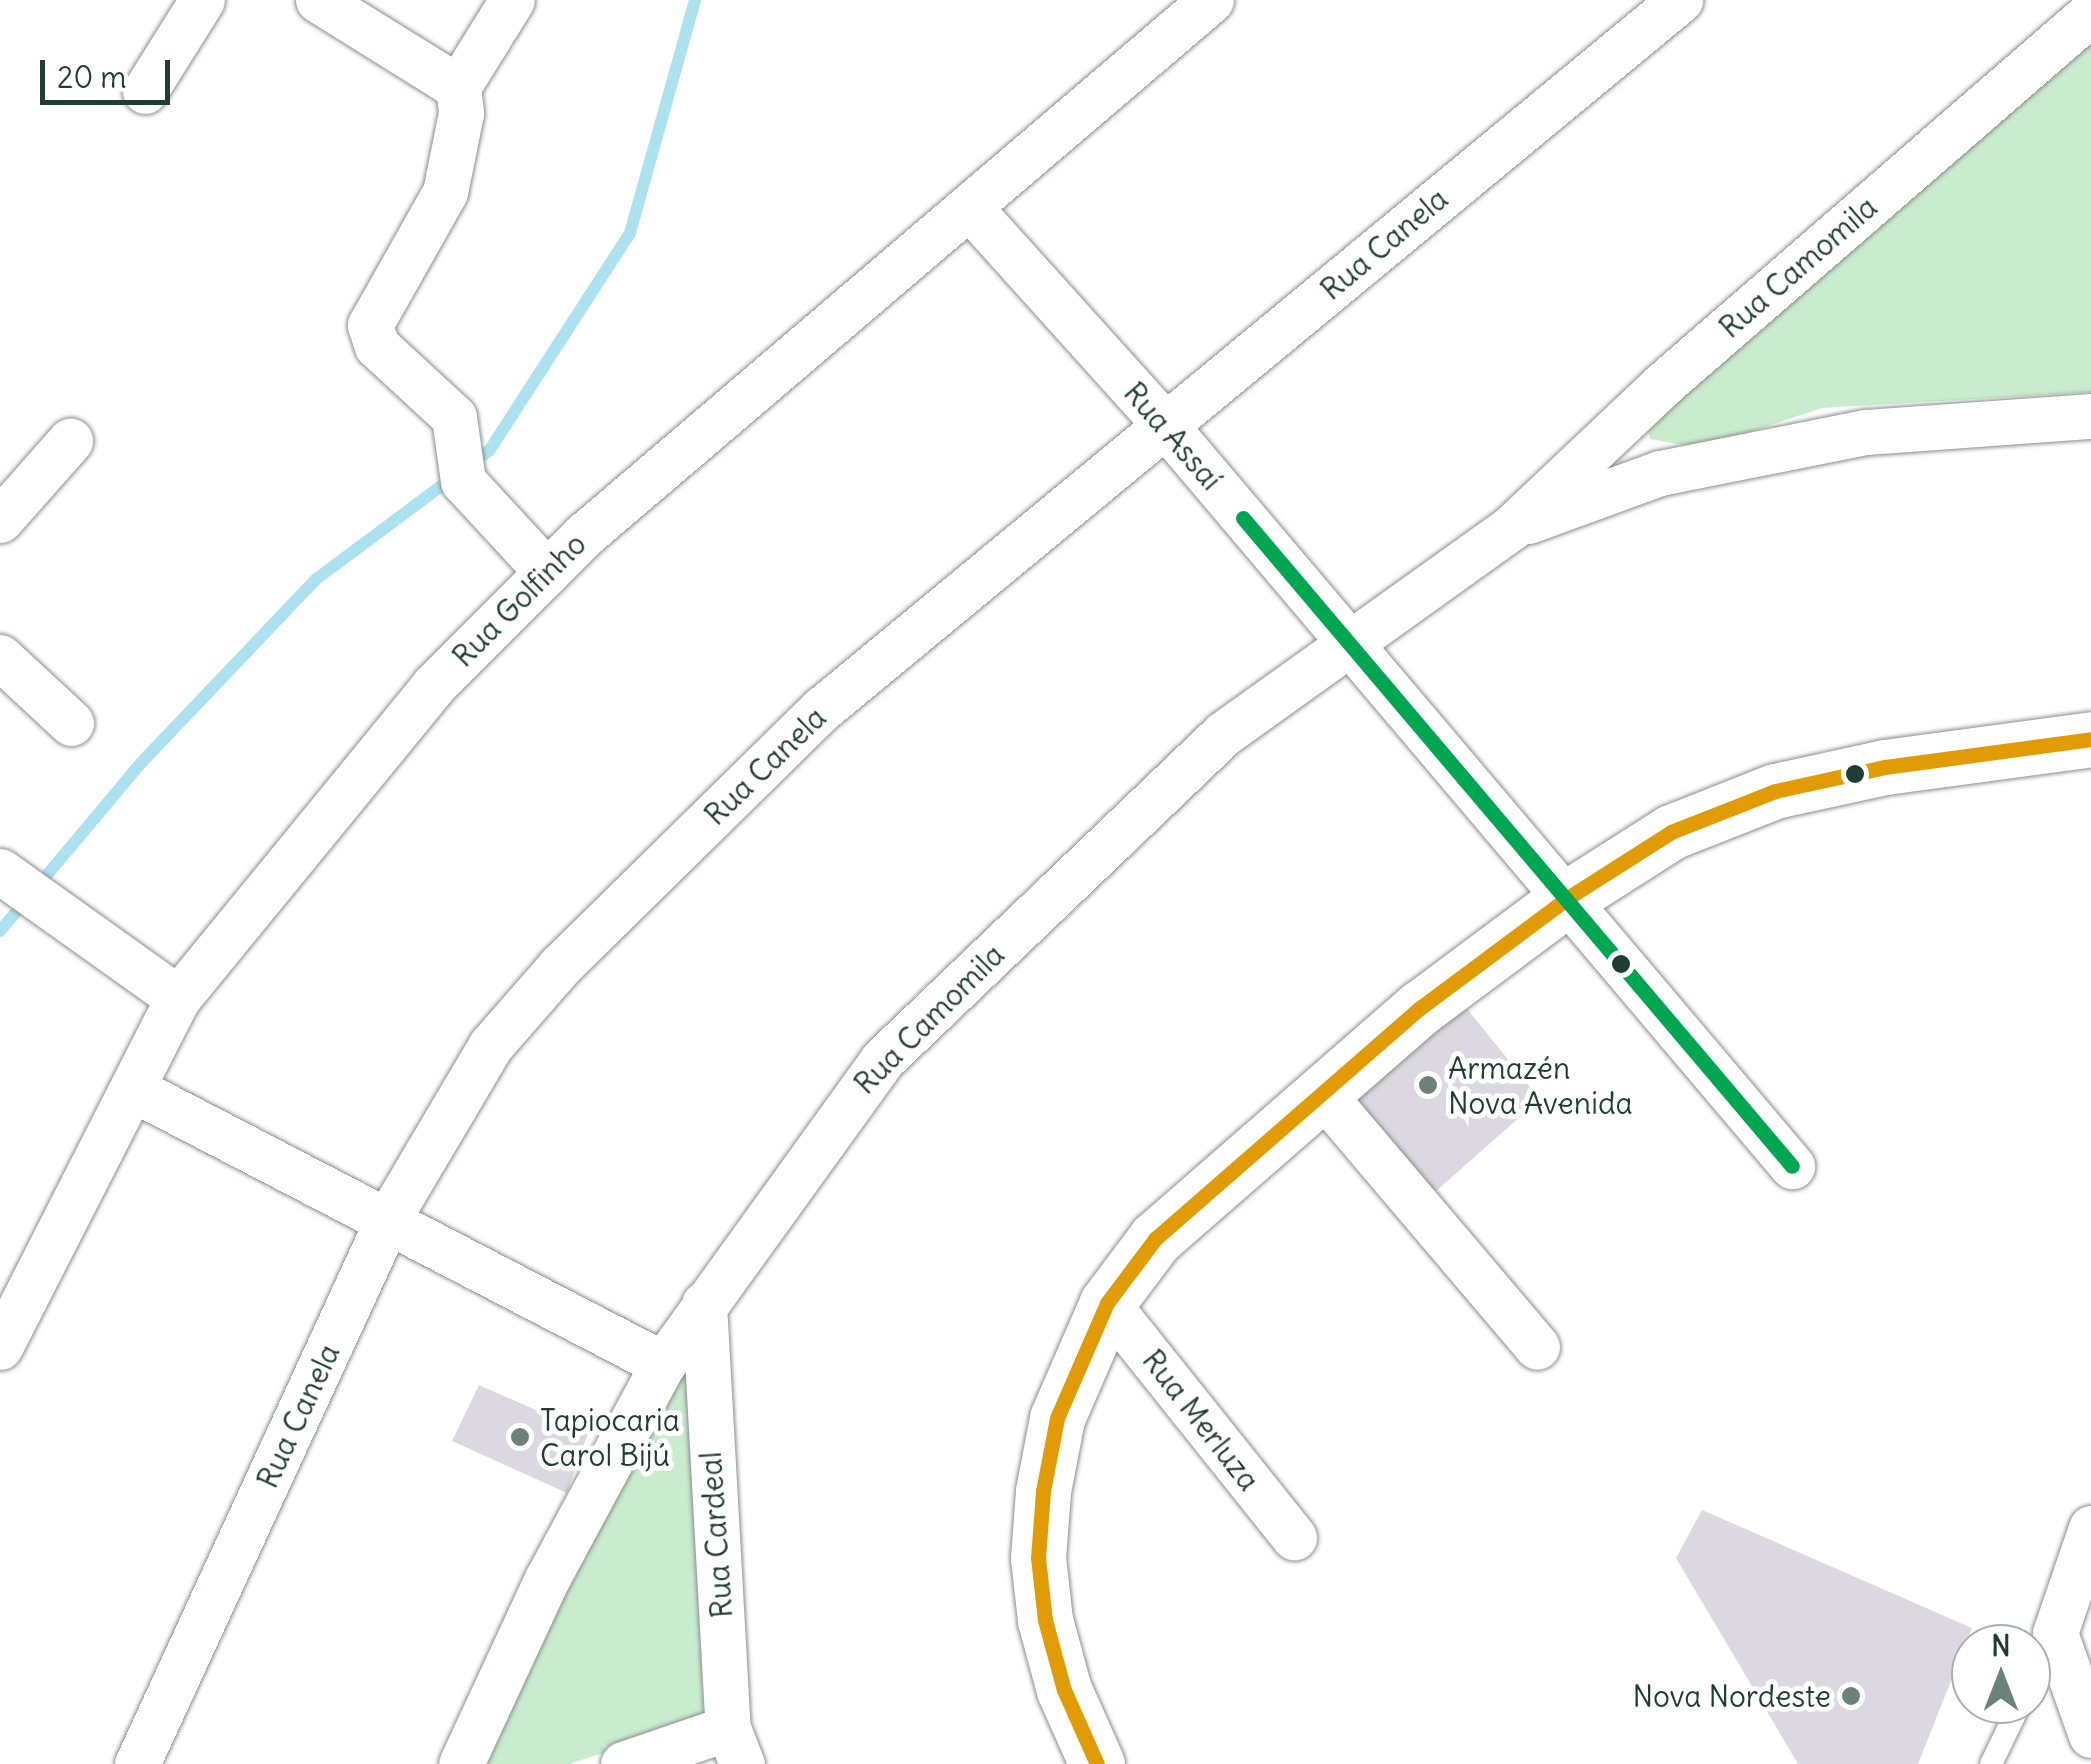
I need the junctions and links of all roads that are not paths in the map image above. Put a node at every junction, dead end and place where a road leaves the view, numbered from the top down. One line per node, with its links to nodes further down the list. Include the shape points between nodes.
1 (202, 0): 8 (street)
2 (318, 0): 7 (street)
3 (512, 0): 7 (street)
4 (1211, 0): 9 (street, Rua Golfinho)
5 (1680, 0): 11 (street, Rua Canela)
6 (2091, 13): 14 (street, Rua Camomila, via 1662,384)
7 (458, 87): 15 (street, via 461,113 445,192 370,326 378,346 454,417 459,472)
8 (145, 91)
9 (969, 206): 11 (street, Rua Assaí); 15 (street, Rua Golfinho)
10 (2091, 416): 14 (street, Rua Camomila, via 1866,432 1660,473)
11 (1166, 425): 16 (street, Rua Assaí); 26 (street, Rua Canela, via 824,708 560,966 491,1045)
12 (70, 441): 13 (street)
13 (0, 520)
14 (1512, 526): 16 (street, Rua Camomila)
15 (547, 572): 22 (street, Rua Golfinho, via 434,686)
16 (1346, 642): 21 (street, Rua Assaí); 28 (street, Rua Camomila, via 1223,734 882,1060)
17 (0, 657): 18 (street)
18 (72, 723)
19 (2091, 739): 21 (street, via 1885,767 1775,791 1671,832)
20 (0, 871): 22 (street)
21 (1566, 899): 24 (street); 25 (street, Rua Assaí)
22 (178, 998): 23 (street, Rua Golfinho)
23 (133, 1089): 26 (street); 29 (street, Rua Golfinho)
24 (1321, 1092): 27 (street, via 1155,1239); 30 (street)
25 (1792, 1166)
26 (388, 1219): 31 (street); 39 (street, Rua Canela)
27 (1107, 1302): 33 (street, Rua Merluza); 42 (street, via 1057,1418 1038,1558 1064,1690)
28 (704, 1304): 31 (street, Rua Camomila); 38 (street, Rua Cardeal)
29 (0, 1347)
30 (1537, 1347)
31 (662, 1364): 40 (street, Rua Camomila, via 547,1578)
32 (2091, 1528): 34 (street)
33 (1294, 1538)
34 (2055, 1632): 35 (lane); 37 (street)
35 (2051, 1640)
36 (2010, 1724): 43 (lane)
37 (2091, 1735)
38 (735, 1746): 41 (street)
39 (137, 1764)
40 (461, 1764)
41 (623, 1764)
42 (1097, 1764)
43 (1991, 1764)

